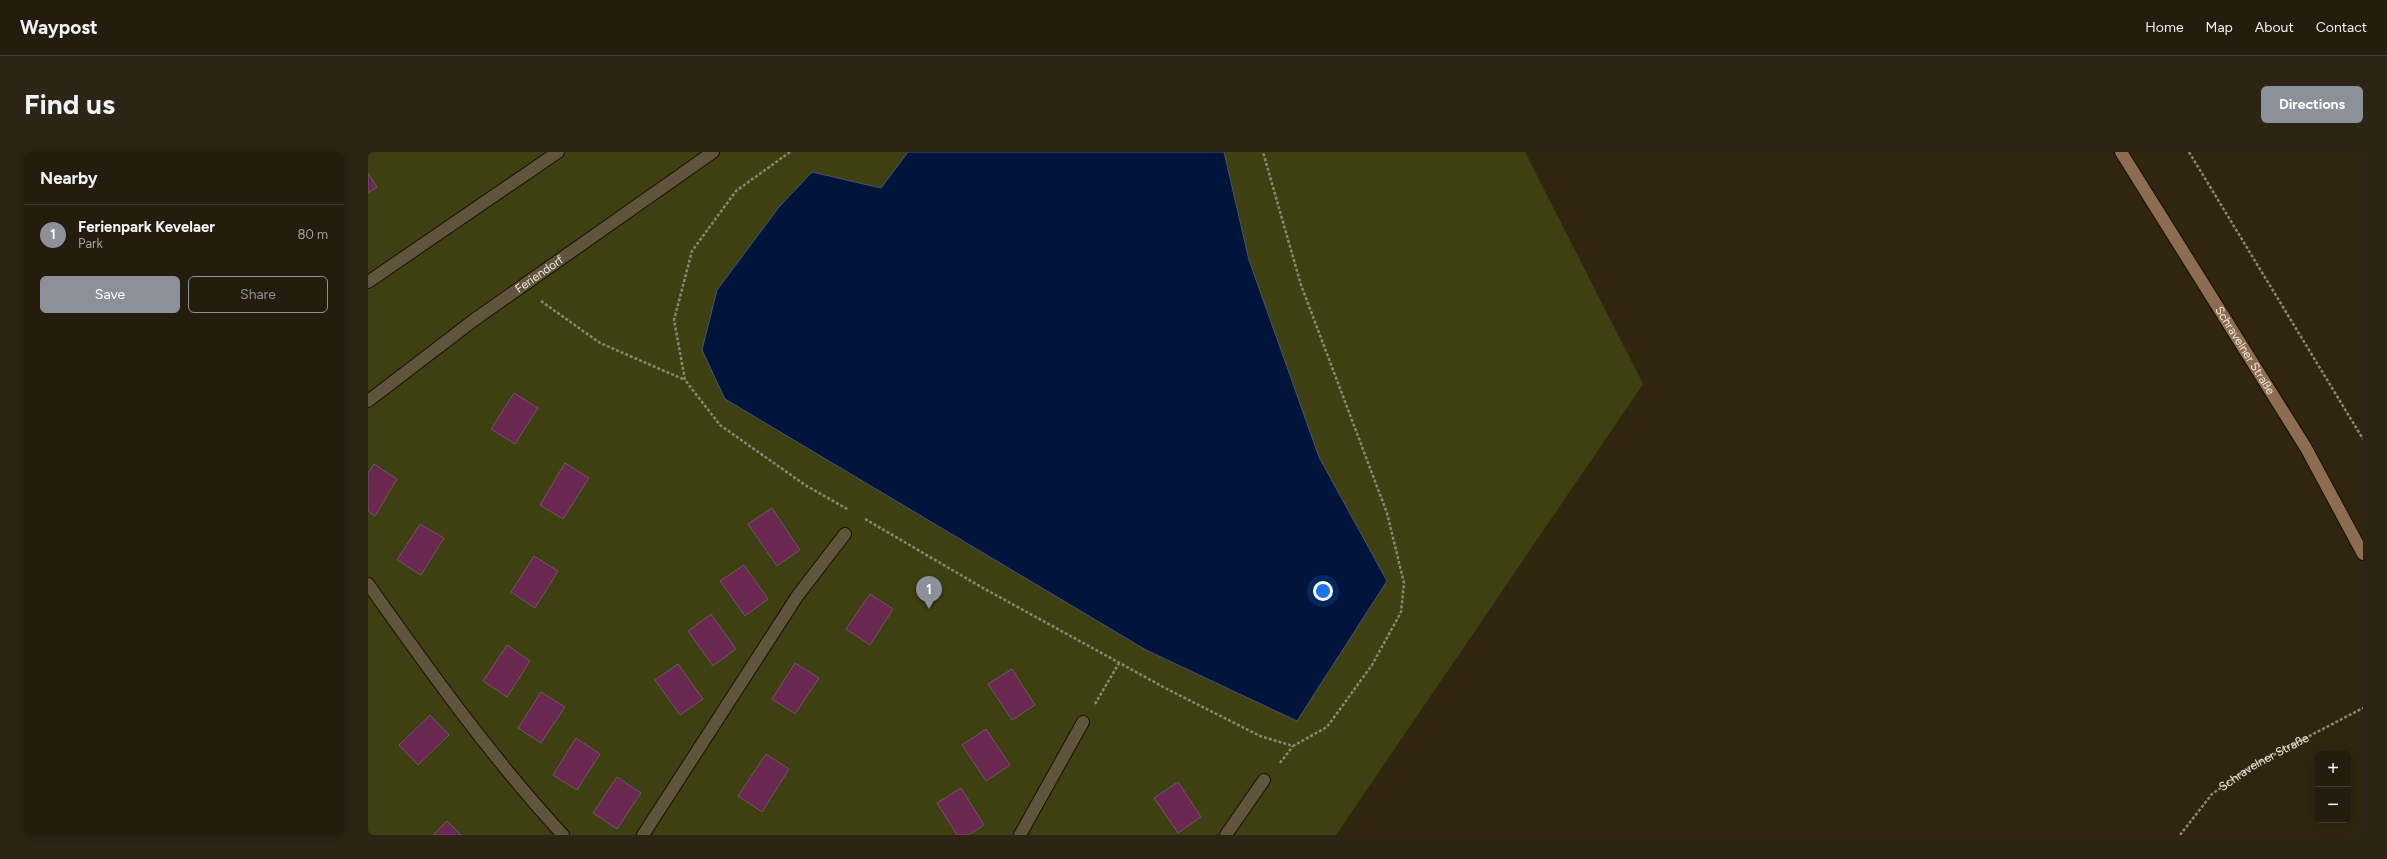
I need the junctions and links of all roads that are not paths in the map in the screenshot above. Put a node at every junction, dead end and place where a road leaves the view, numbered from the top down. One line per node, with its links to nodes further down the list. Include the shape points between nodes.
1 (558, 152): 4 (lane)
2 (713, 152): 5 (lane, Feriendorf, via 521,287)
3 (2121, 152): 7 (main road, Schravelner Straße, via 2306,448)
4 (368, 282)
5 (368, 401)
6 (845, 534): 12 (lane, via 798,595)
7 (2363, 554)
8 (368, 584): 11 (lane, via 426,664 533,802)
9 (1083, 722): 13 (lane)
10 (1264, 780): 14 (lane)
11 (563, 835)
12 (643, 835)
13 (1020, 835)
14 (1226, 835)

